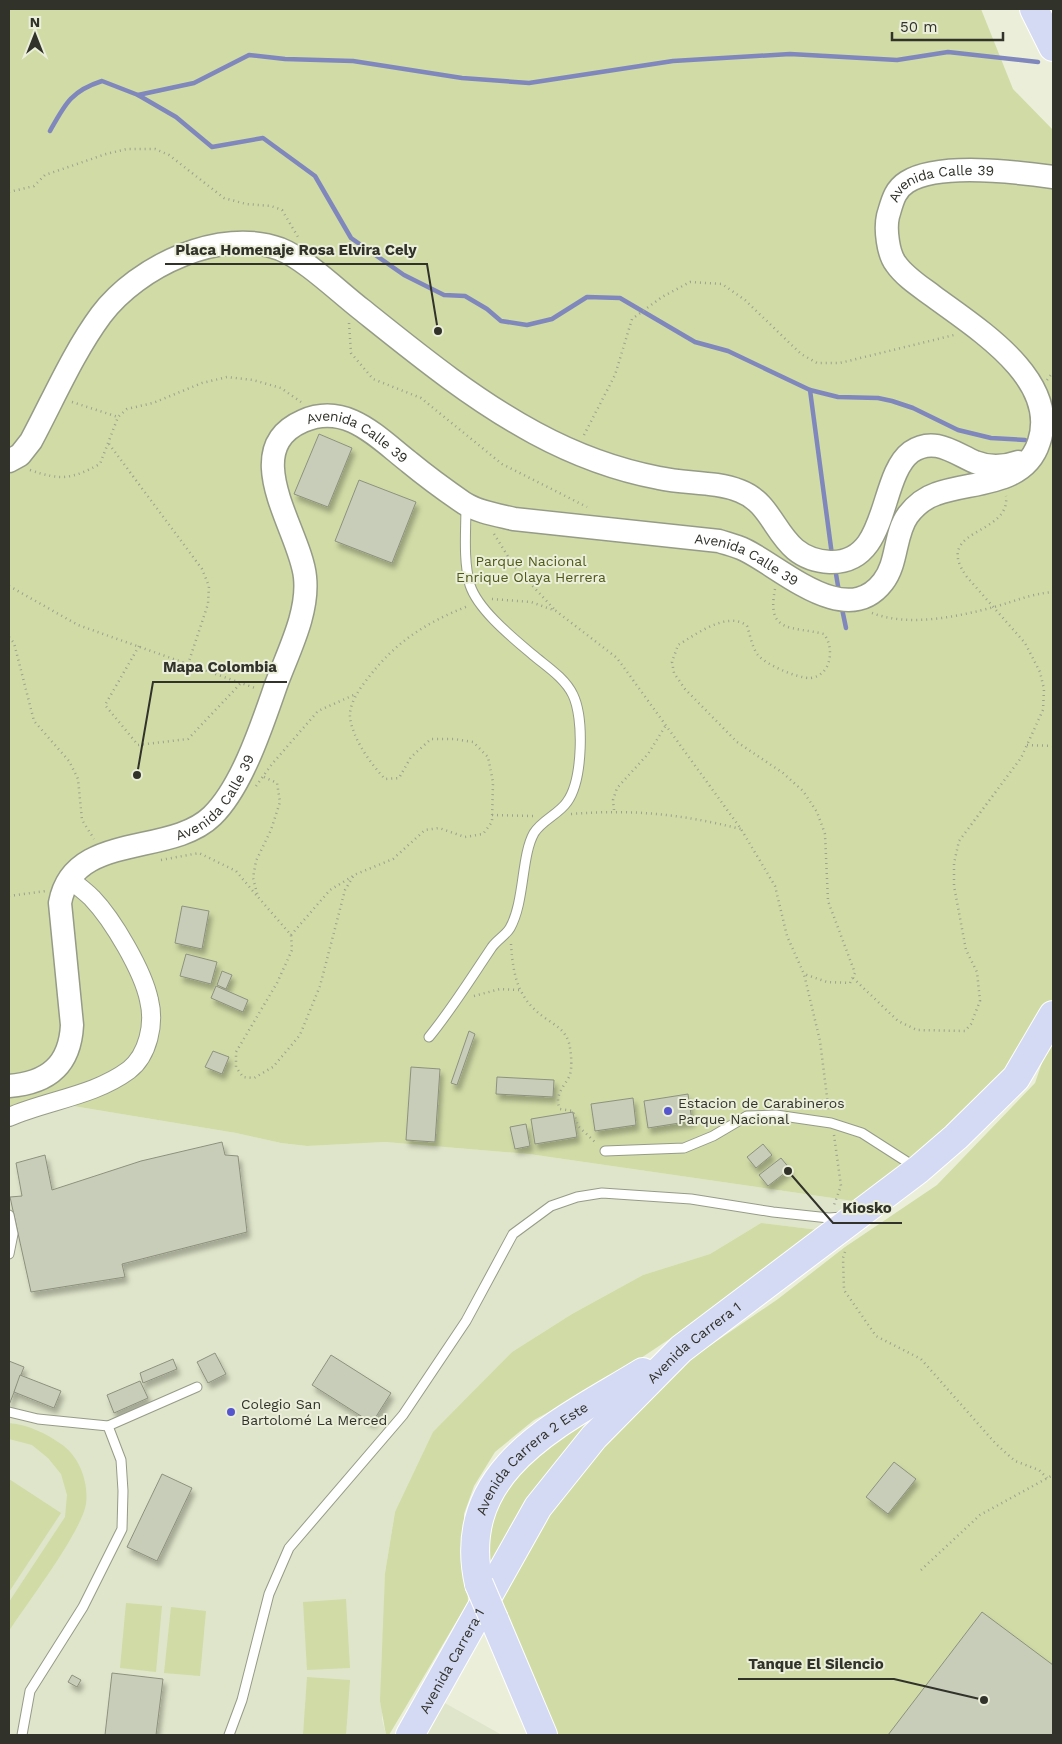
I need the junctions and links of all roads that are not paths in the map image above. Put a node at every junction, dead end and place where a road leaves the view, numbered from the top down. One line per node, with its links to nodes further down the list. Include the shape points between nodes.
1 (1034, 9): 2 (main road)
2 (1053, 47)
3 (1053, 177): 4 (street, Avenida Calle 39, via 962,171 927,174 906,183 893,196 887,221 895,263 909,278 977,329 1015,363 1037,392 1043,419 1039,444)
4 (1031, 457): 5 (street, Avenida Calle 39, via 1005,466 990,466 943,446 914,450 897,471 883,515 863,548 835,562 816,560 783,539 762,506 742,492 722,486 660,479 576,452 535,433 475,397 283,250 261,243 241,242 194,249 141,277 118,295 101,316 31,441 20,455); 6 (street, Avenida Calle 39, via 1004,478 935,494 916,504 904,520 890,572 884,582 850,604 781,574 745,550 719,541 514,519)
5 (9, 461)
6 (472, 507): 7 (street, Avenida Calle 39, via 408,462 368,428 341,417 316,417 302,421 288,432 277,446 274,488 300,552 306,578 302,611 238,780 211,817 194,828 92,860 74,872); 9 (lane, via 466,566 470,586 479,602 573,694 579,713 580,748 575,780 567,802 534,832 523,888 510,929 493,946 454,1006)
7 (65, 884): 10 (street, via 60,903 71,1041 55,1070 40,1079); 11 (street, via 92,898 134,962 149,1000 149,1031 141,1059 110,1081)
8 (1053, 1015): 13 (main road, Avenida Carrera 1, via 1016,1078)
9 (429, 1037)
10 (9, 1086)
11 (9, 1117)
12 (605, 1151): 13 (lane, via 684,1148 747,1116 776,1115 831,1123 862,1133)
13 (920, 1169): 15 (main road, Avenida Carrera 1)
14 (9, 1215): 16 (lane, via 13,1234)
15 (859, 1215): 17 (main road, Avenida Carrera 1); 22 (lane, via 829,1218 691,1199 602,1193 551,1206 513,1234 466,1320 403,1415 289,1548 270,1594 242,1700)
16 (9, 1254)
17 (681, 1350): 23 (main road, Avenida Carrera 1, via 594,1437 554,1484); 24 (main road, Avenida Carrera 2 Este, bridge, via 546,1432 514,1458 494,1484 479,1517 474,1545 479,1584)
18 (197, 1388): 20 (lane)
19 (9, 1412): 20 (lane, via 38,1419)
20 (108, 1426): 21 (lane, via 121,1460 122,1529 83,1607 30,1690)
21 (22, 1735)
22 (228, 1735)
23 (410, 1735)
24 (543, 1735)

